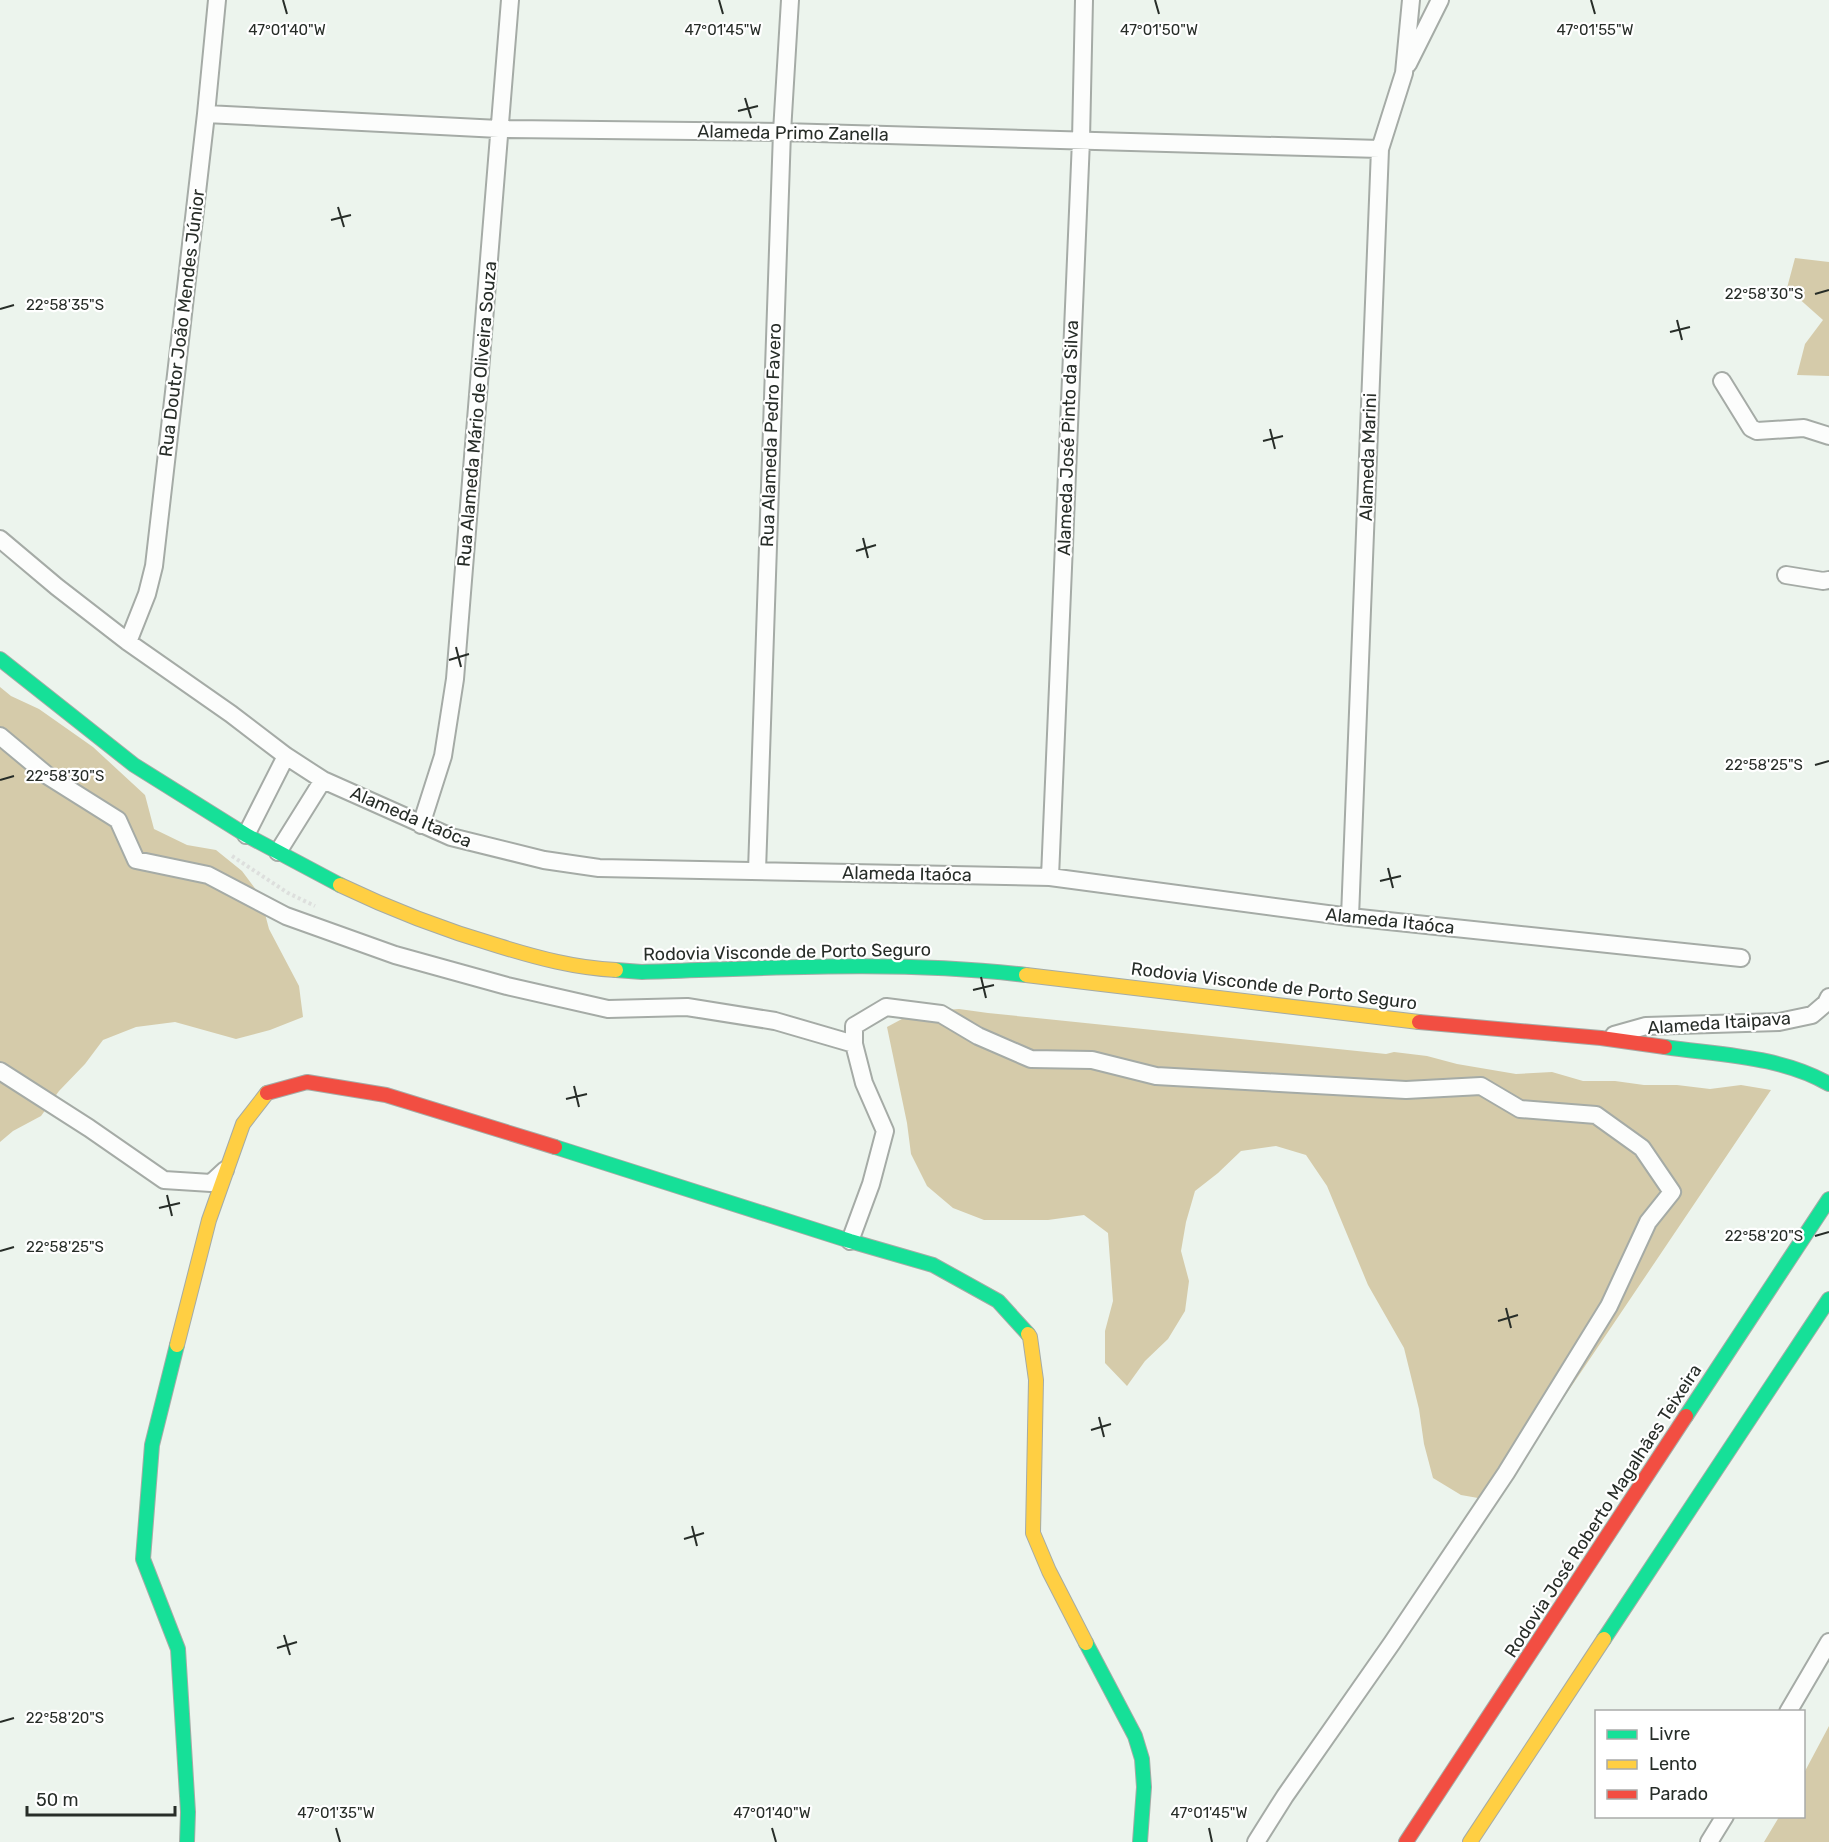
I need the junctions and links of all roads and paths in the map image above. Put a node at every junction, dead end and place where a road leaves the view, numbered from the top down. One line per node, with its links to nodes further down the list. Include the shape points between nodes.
1 (217, 0): 8 (street, Rua Doutor João Mendes Júnior)
2 (510, 0): 9 (street, Rua Alameda Mário de Oliveira Souza)
3 (790, 0): 10 (street, Rua Alameda Pedro Favero)
4 (1084, 0): 11 (street, Alameda José Pinto da Silva)
5 (1411, 0): 7 (street, Alameda Marini)
6 (1440, 0): 7 (street)
7 (1404, 72): 12 (street, Alameda Marini)
8 (206, 114): 9 (street, Alameda Primo Zanella); 18 (street, Rua Doutor João Mendes Júnior, via 154,566)
9 (499, 129): 10 (street, Alameda Primo Zanella); 23 (street, Rua Alameda Mário de Oliveira Souza, via 456,679 443,756)
10 (782, 132): 11 (street, Alameda Primo Zanella); 26 (street, Rua Alameda Pedro Favero)
11 (1081, 140): 12 (street, Alameda Primo Zanella); 27 (street, Alameda José Pinto da Silva)
12 (1380, 149): 28 (street, Alameda Marini)
13 (1722, 381): 14 (street, via 1750,428 1804,428)
14 (1829, 436)
15 (0, 539): 18 (street, Alameda Itaóca)
16 (1786, 574): 17 (street)
17 (1829, 580)
18 (128, 642): 21 (street, Alameda Itaóca)
19 (0, 659): 24 (main road, Rodovia Visconde de Porto Seguro, via 134,765)
20 (0, 736): 32 (street, via 48,776 118,820 136,860 208,874 286,916 395,955 608,1009 687,1007 775,1021)
21 (286, 756): 22 (street, Alameda Itaóca); 24 (street)
22 (323, 780): 23 (street, Alameda Itaóca); 25 (street)
23 (421, 825): 26 (street, Alameda Itaóca, via 451,837 544,860 599,868)
24 (246, 835): 25 (main road, Rodovia Visconde de Porto Seguro)
25 (278, 852): 31 (main road, Rodovia Visconde de Porto Seguro, via 393,910 454,933 548,961 593,969 973,969 1412,1021)
26 (757, 871): 27 (street, Alameda Itaóca)
27 (1050, 877): 28 (street, Alameda Itaóca)
28 (1350, 917): 29 (street, Alameda Itaóca)
29 (1741, 958)
30 (1829, 997): 31 (street, Alameda Itaipava, via 1812,1015 1779,1022 1646,1026)
31 (1601, 1038): 34 (main road, Rodovia Visconde de Porto Seguro, via 1783,1064)
32 (855, 1044): 37 (street, via 864,1083 885,1131); 44 (street, via 854,1026 886,1007 941,1014 978,1036 1031,1059 1092,1060 1156,1076 1406,1090 1481,1086 1520,1108 1596,1115 1642,1148 1672,1192 1648,1222 1609,1306 1506,1473)
33 (0, 1071): 35 (street, via 164,1180 211,1183)
34 (1829, 1084)
35 (228, 1167): 37 (main road, via 243,1124 268,1090 307,1082 386,1095); 42 (main road, via 209,1220 152,1445 143,1559 178,1649)
36 (1829, 1198): 45 (main road, Rodovia José Roberto Magalhães Teixeira)
37 (850, 1241): 43 (main road, via 933,1265 998,1301 1030,1337 1036,1380 1034,1533 1049,1571 1135,1736 1144,1787)
38 (1829, 1299): 46 (main road)
39 (1829, 1642): 40 (street)
40 (1789, 1710)
41 (1724, 1818): 47 (street)
42 (187, 1842)
43 (1140, 1842)
44 (1256, 1842)
45 (1406, 1842)
46 (1470, 1842)
47 (1709, 1842)

